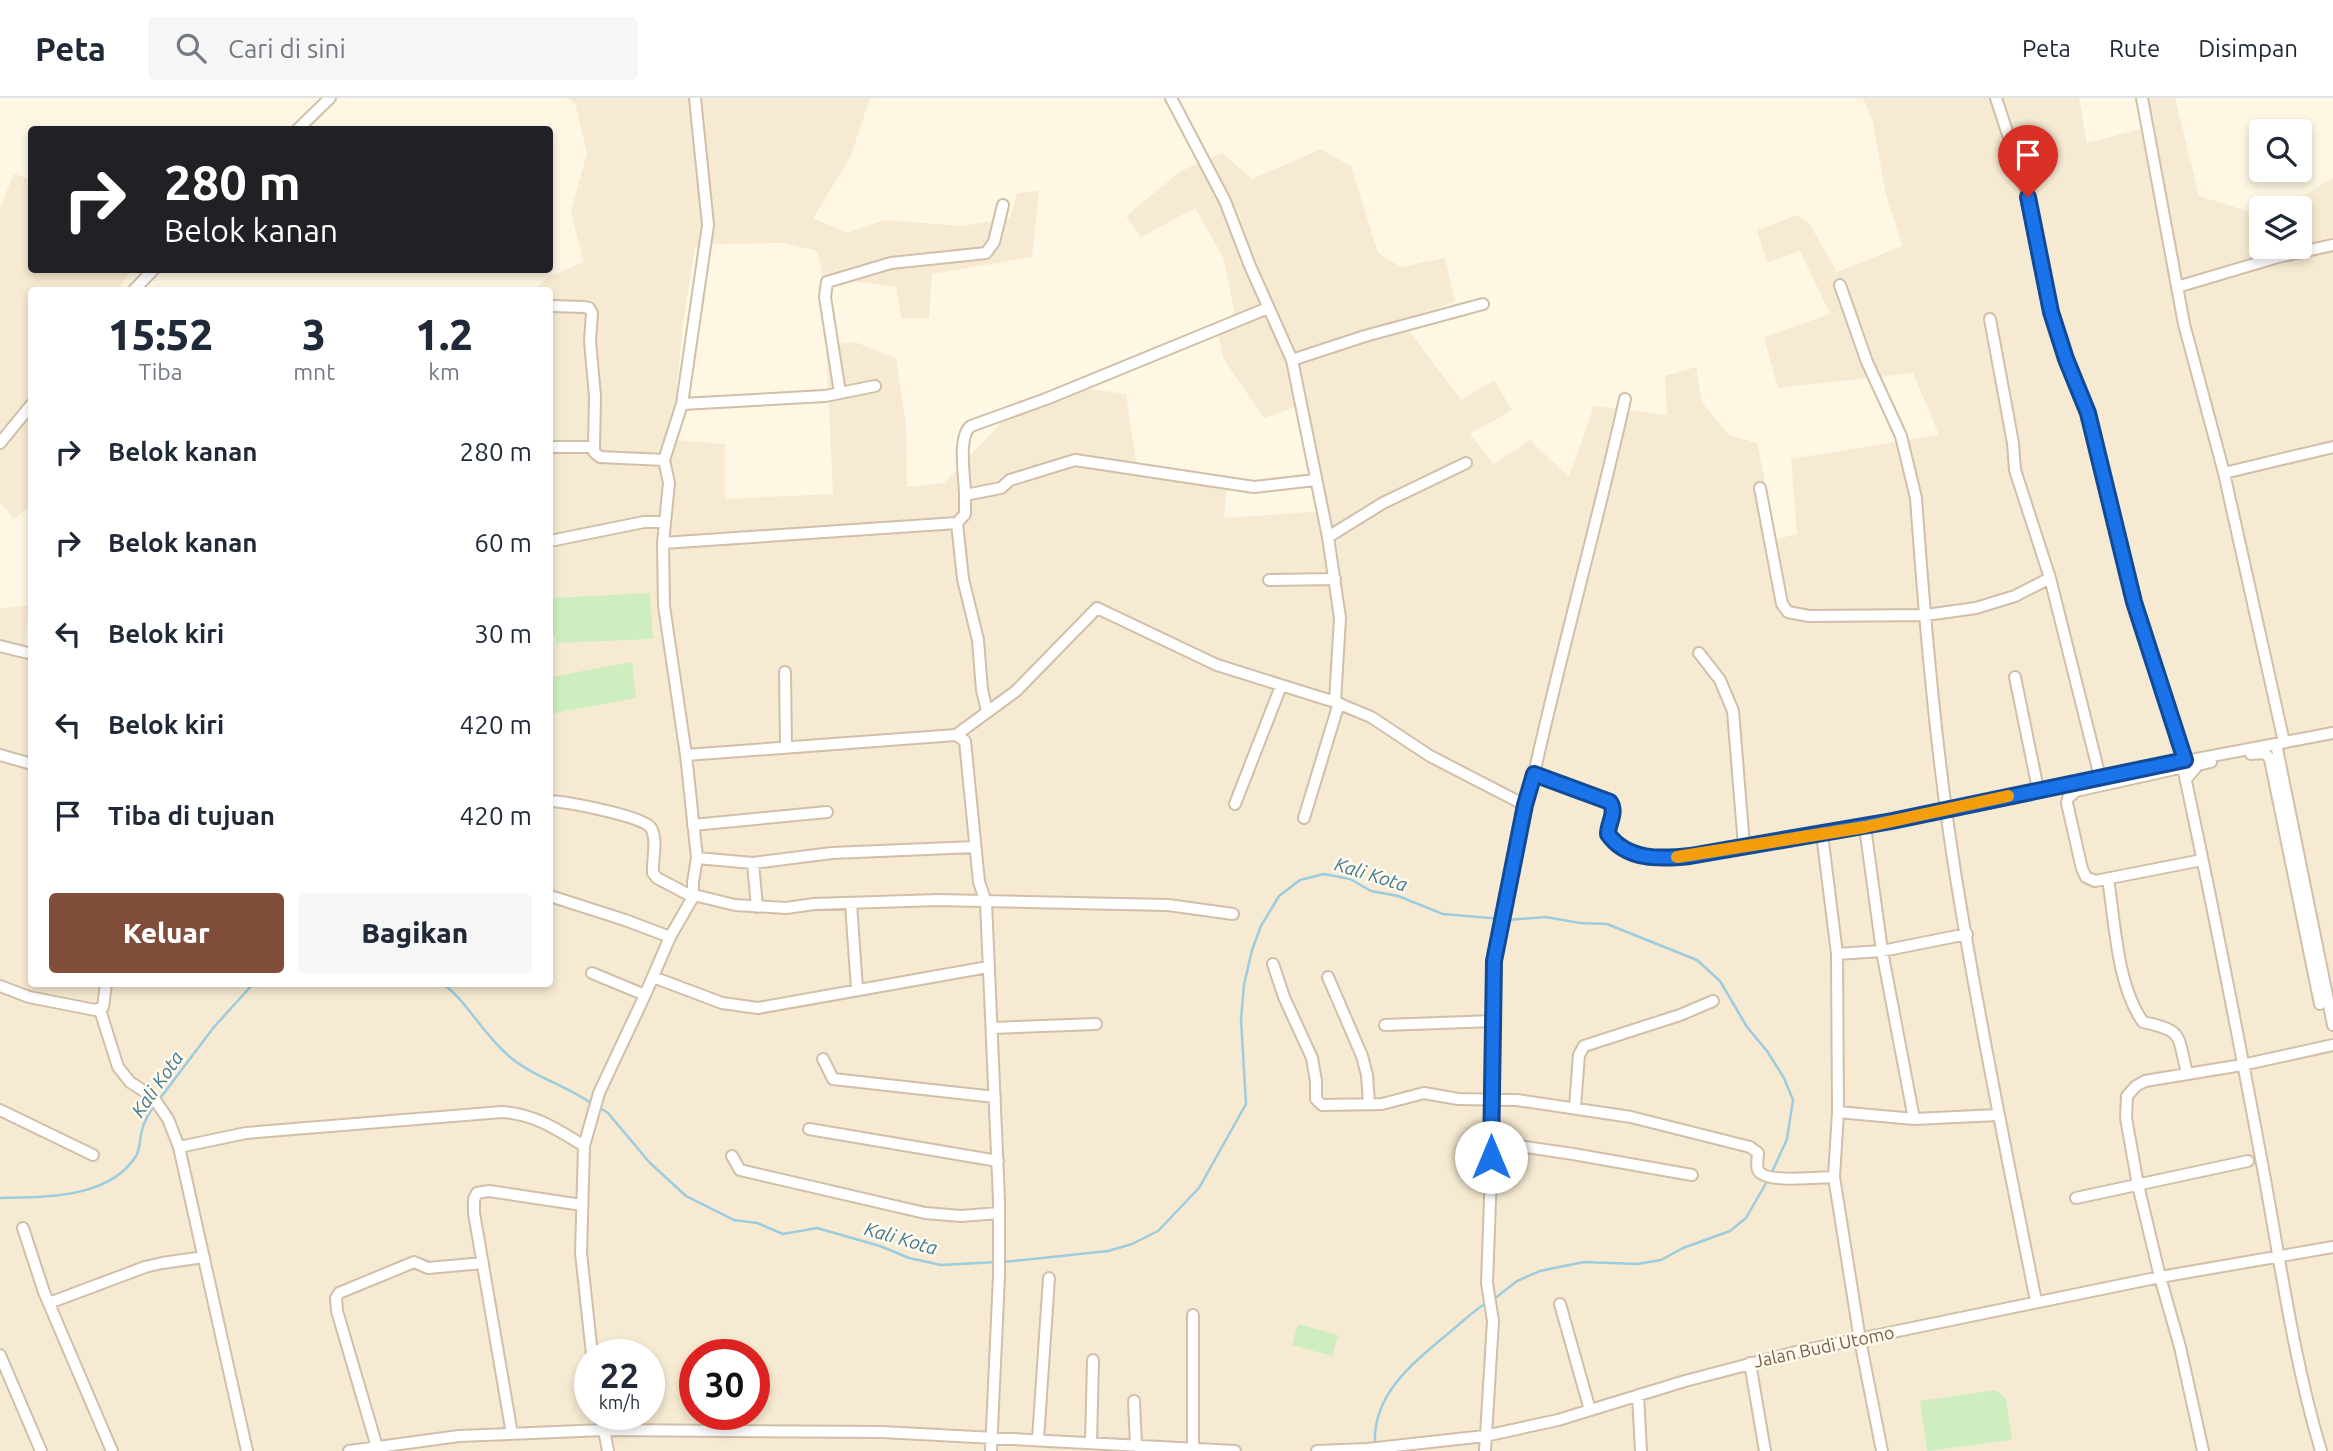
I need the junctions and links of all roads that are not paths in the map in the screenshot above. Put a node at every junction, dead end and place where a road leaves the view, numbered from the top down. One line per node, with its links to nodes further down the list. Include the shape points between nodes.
1 (330, 98): 6 (street)
2 (695, 98): 21 (street, via 708,225)
3 (1171, 98): 15 (street, via 1225,201)
4 (1996, 98): 56 (street, via 2028,197 2051,312 2088,413 2134,602)
5 (2142, 98): 12 (street)
6 (301, 126)
7 (1003, 205): 19 (street, via 994,242 986,253 891,262 827,282 825,297)
8 (2333, 245): 12 (street)
9 (150, 273): 11 (street)
10 (1840, 285): 41 (street, via 1906,452 1916,498)
11 (137, 287)
12 (2177, 287): 29 (street)
13 (1483, 304): 17 (street)
14 (553, 306): 25 (street, via 584,307 592,313)
15 (1268, 307): 17 (street); 32 (street, via 971,426 963,434)
16 (1990, 319): 38 (street, via 2015,470)
17 (1292, 360): 30 (street)
18 (875, 386): 19 (street)
19 (840, 393): 21 (street)
20 (1625, 399): 58 (street)
21 (682, 404): 27 (street)
22 (28, 409): 23 (street)
23 (0, 443)
24 (553, 447): 25 (street)
25 (594, 447): 27 (street, via 600,457)
26 (2333, 447): 29 (street)
27 (664, 460): 33 (street, via 669,483)
28 (1466, 463): 35 (street, via 1383,503)
29 (2224, 472): 52 (street)
30 (1315, 480): 32 (street, via 1254,487 1075,460 1010,480 1000,488); 35 (street)
31 (1760, 488): 41 (street, via 1782,604 1788,612 1809,616)
32 (965, 495): 34 (street, via 965,514)
33 (664, 522): 36 (street); 37 (street)
34 (957, 523): 37 (street); 49 (street)
35 (1328, 537): 39 (street)
36 (553, 540)
37 (663, 543): 55 (street, via 668,642)
38 (2050, 578): 41 (street, via 2015,596 1976,608); 59 (street)
39 (1335, 579): 40 (street); 48 (street, via 1340,618)
40 (1269, 580)
41 (1926, 615): 66 (street)
42 (0, 646): 43 (street)
43 (28, 653)
44 (1699, 653): 71 (street, via 1720,680 1733,711)
45 (785, 672): 53 (street)
46 (2015, 677): 61 (street)
47 (1281, 686): 48 (street); 49 (street, via 1217,665 1097,608 1017,691); 63 (street)
48 (1337, 703): 64 (street, via 1371,717 1430,756); 67 (street)
49 (987, 710): 51 (street)
50 (2333, 733): 52 (street)
51 (957, 735): 53 (street); 72 (street, via 966,746)
52 (2280, 743): 56 (street); 102 (street)
53 (786, 747): 55 (street)
54 (0, 755): 57 (street)
55 (687, 755): 68 (street)
56 (2185, 760): 59 (street)
57 (28, 763)
58 (1534, 774): 64 (street); 71 (street, via 1610,802 1614,814 1608,834 1634,854 1662,859)
59 (2100, 777): 61 (street)
60 (2186, 779): 74 (street); 76 (street, via 2182,768 2175,769 2076,790 2068,798 2085,877); 97 (street, via 2198,765 2265,753 2270,759)
61 (2038, 789): 66 (street)
62 (553, 802): 78 (street, via 646,822 653,834 653,873)
63 (1235, 804)
64 (1525, 805): 99 (street, via 1498,936)
65 (827, 811): 68 (street)
66 (1947, 811): 69 (street); 83 (street)
67 (1304, 818)
68 (693, 825): 73 (street)
69 (1865, 827): 70 (street); 85 (street)
70 (1822, 834): 71 (street); 86 (street)
71 (1744, 846)
72 (975, 848): 75 (street, via 832,853); 79 (street)
73 (697, 858): 75 (street); 78 (street)
74 (2202, 860): 76 (street); 106 (street)
75 (753, 863): 81 (street)
76 (2108, 879): 107 (street, via 2124,978 2134,1010 2143,1022 2175,1033)
77 (553, 897): 84 (street)
78 (693, 897): 81 (street); 84 (street)
79 (986, 902): 80 (street); 82 (street, via 1168,905); 88 (street)
80 (851, 904): 81 (street); 94 (street)
81 (757, 907)
82 (1233, 914)
83 (1967, 934): 85 (street); 114 (street)
84 (670, 937): 90 (street)
85 (1882, 951): 86 (street); 115 (street)
86 (1837, 954): 113 (street)
87 (1273, 964): 110 (street, via 1312,1058 1316,1099 1322,1105)
88 (988, 967): 94 (street); 103 (street)
89 (592, 973): 95 (street)
90 (653, 977): 94 (street, via 722,1003 758,1009); 95 (street)
91 (1328, 977): 110 (street, via 1362,1056)
92 (0, 986): 98 (street)
93 (106, 987): 98 (street)
94 (857, 989)
95 (646, 995): 118 (street, via 599,1093)
96 (1713, 1001): 111 (street, via 1584,1046 1579,1055)
97 (2319, 1004)
98 (100, 1010): 119 (street, via 118,1067 130,1082 153,1097)
99 (1493, 1021): 101 (street); 109 (street)
100 (1096, 1024): 103 (street)
101 (1385, 1025)
102 (2333, 1025)
103 (992, 1028): 108 (street)
104 (2333, 1045): 106 (street)
105 (823, 1059): 108 (street, via 833,1079)
106 (2242, 1065): 107 (street); 132 (street)
107 (2187, 1073): 126 (street, via 2145,1081 2127,1096 2126,1118)
108 (995, 1097): 122 (street)
109 (1491, 1098): 110 (street, via 1443,1098 1424,1093 1395,1102); 111 (street); 117 (street)
110 (1369, 1103)
111 (1575, 1107): 125 (street, via 1750,1147 1758,1153 1758,1170 1763,1174)
112 (0, 1110): 120 (street)
113 (1838, 1112): 115 (street); 125 (street)
114 (1998, 1115): 115 (street); 137 (street)
115 (1914, 1119)
116 (809, 1129): 122 (street)
117 (1492, 1142): 124 (street); 151 (street, via 1487,1292 1492,1310)
118 (584, 1146): 119 (street, via 530,1116 502,1112 246,1133); 128 (street)
119 (180, 1147): 133 (street)
120 (93, 1155)
121 (732, 1156): 129 (street, via 740,1170 751,1175 925,1213)
122 (998, 1161): 129 (street)
123 (2248, 1161): 126 (street)
124 (1692, 1175)
125 (1835, 1177): 142 (street)
126 (2138, 1185): 127 (street); 135 (street)
127 (2076, 1198)
128 (582, 1205): 134 (street, via 477,1193 474,1213); 141 (street, via 581,1253)
129 (999, 1213): 152 (street)
130 (23, 1228): 138 (street)
131 (2333, 1247): 132 (street, Jalan Budi Utomo)
132 (2279, 1256): 135 (street, Jalan Budi Utomo); 172 (street)
133 (204, 1257): 138 (street, via 145,1267); 160 (street)
134 (483, 1263): 150 (street); 156 (street, via 428,1268 414,1262 336,1298)
135 (2160, 1276): 137 (street, Jalan Budi Utomo); 171 (street)
136 (1049, 1278): 153 (street)
137 (2036, 1301): 142 (street, Jalan Budi Utomo)
138 (49, 1303): 159 (street)
139 (1560, 1304): 148 (street)
140 (1194, 1315): 157 (street)
141 (590, 1339)
142 (1860, 1340): 145 (street, Jalan Budi Utomo); 170 (street)
143 (0, 1355): 158 (street)
144 (1093, 1360): 154 (street)
145 (1750, 1363): 146 (street, Jalan Budi Utomo); 169 (street)
146 (1638, 1395): 148 (street, Jalan Budi Utomo); 168 (street)
147 (1134, 1401): 155 (street)
148 (1590, 1410): 151 (street, Jalan Budi Utomo)
149 (604, 1430): 150 (street); 152 (street, via 882,1432); 162 (street)
150 (512, 1434): 156 (street)
151 (1485, 1436): 166 (street, Jalan Budi Utomo); 167 (street)
152 (991, 1438): 153 (street); 163 (street)
153 (1038, 1439): 154 (street)
154 (1091, 1443): 155 (street)
155 (1136, 1446): 157 (street)
156 (377, 1447): 161 (street)
157 (1193, 1449): 164 (street)
158 (41, 1451)
159 (112, 1451)
160 (247, 1451)
161 (349, 1451)
162 (608, 1451)
163 (991, 1451)
164 (1235, 1451)
165 (1317, 1451): 166 (street, Jalan Budi Utomo)
166 (1325, 1451)
167 (1485, 1451)
168 (1641, 1451)
169 (1765, 1451)
170 (1882, 1451)
171 (2203, 1451)
172 (2321, 1451)

